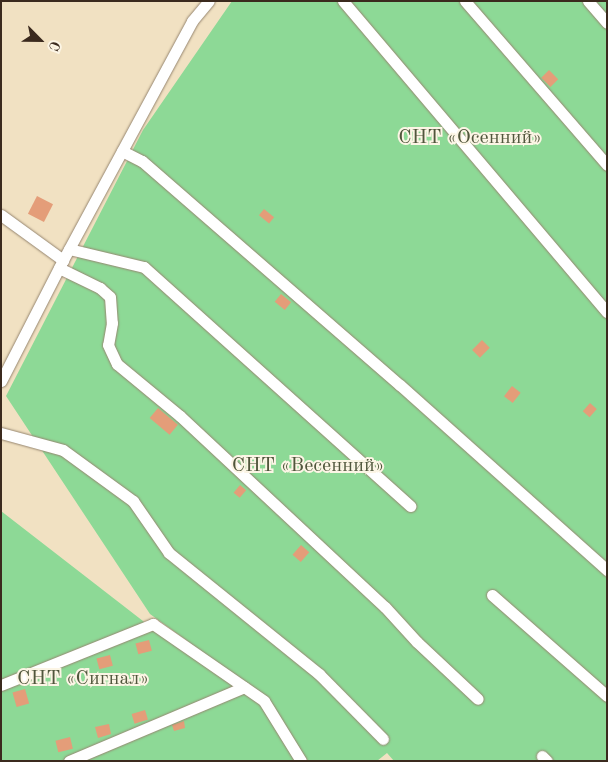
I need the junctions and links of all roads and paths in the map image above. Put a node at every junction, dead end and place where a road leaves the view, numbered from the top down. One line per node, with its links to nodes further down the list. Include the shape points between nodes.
1 (209, 1): 6 (street, via 192,21)
2 (343, 1): 11 (street)
3 (465, 1): 7 (street)
4 (588, 1): 5 (street)
5 (607, 23)
6 (122, 152): 9 (street); 15 (street, via 142,161)
7 (607, 165)
8 (1, 215): 10 (street)
9 (69, 249): 10 (street); 14 (street, via 144,267)
10 (61, 264): 12 (street); 20 (street, via 110,297 112,323 108,345 117,364 180,416 385,606 417,642)
11 (607, 312)
12 (1, 381)
13 (1, 433): 21 (street, via 63,450 133,501 169,553 319,674)
14 (410, 506)
15 (607, 570)
16 (492, 594): 19 (street)
17 (1, 685): 18 (street, via 153,624)
18 (244, 687): 22 (street); 23 (street, via 264,701)
19 (607, 696)
20 (478, 699)
21 (383, 739)
22 (69, 761)
23 (301, 761)

